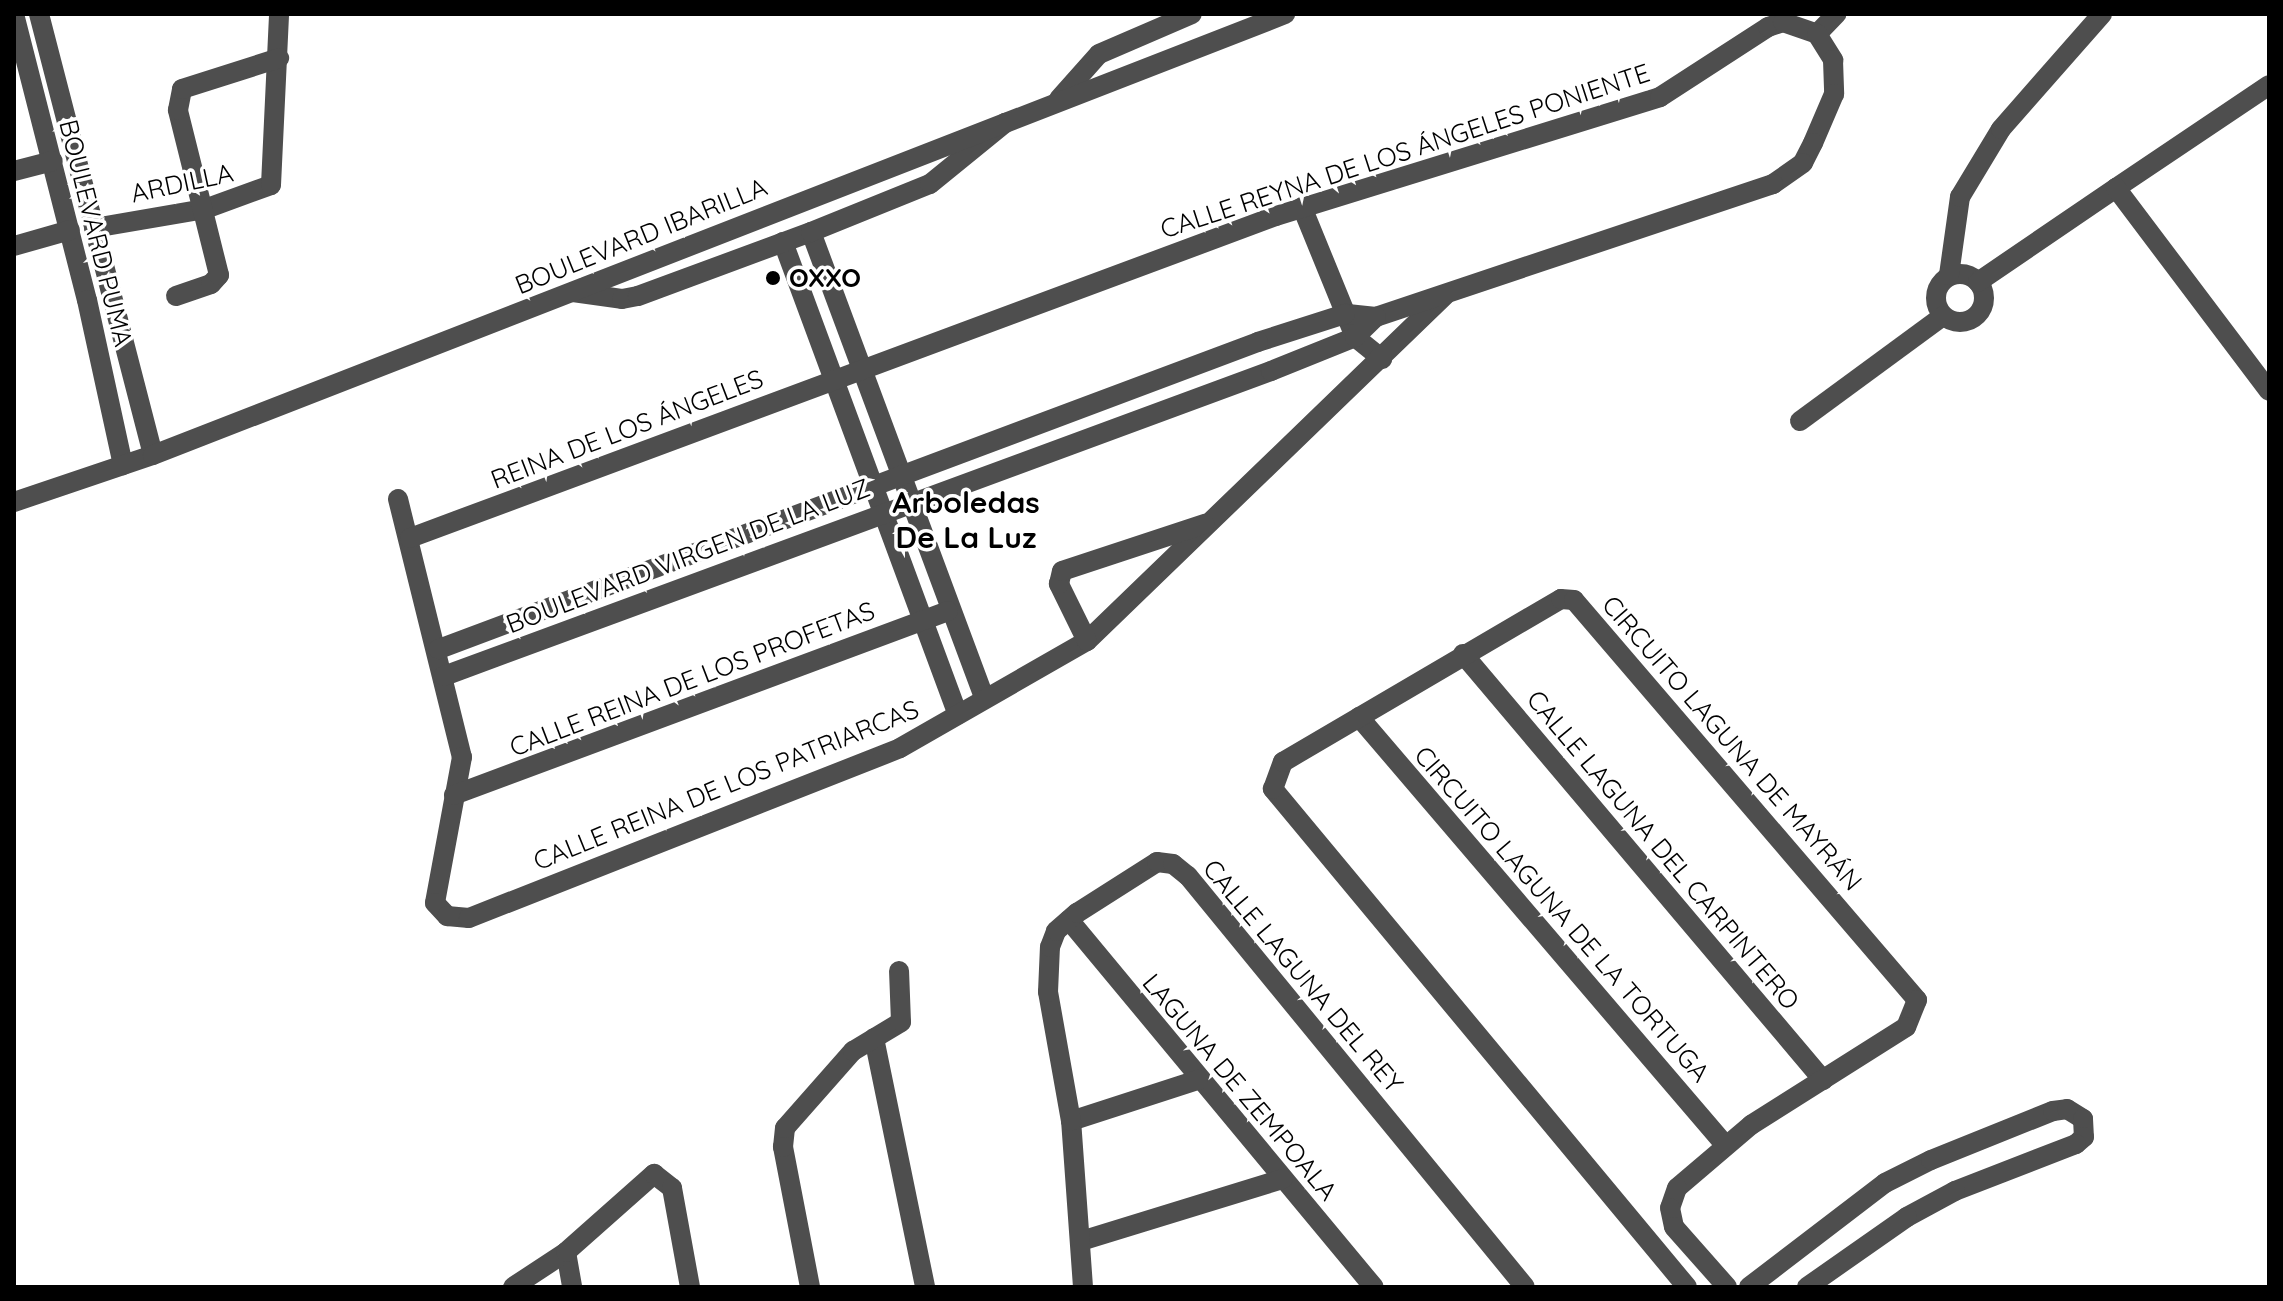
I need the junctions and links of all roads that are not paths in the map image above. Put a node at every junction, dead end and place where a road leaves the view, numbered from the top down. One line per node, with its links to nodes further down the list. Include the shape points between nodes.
1 (14, 14): 13 (street, BOULEVARD PUMA)
2 (39, 14): 18 (street, BOULEVARD PUMA)
3 (279, 14): 9 (street)
4 (1192, 14): 11 (street, via 1099,54)
5 (1285, 14): 11 (street, BOULEVARD IBARILLA)
6 (1836, 14): 8 (street)
7 (2102, 14): 23 (street, via 2001,129 1960,197)
8 (1817, 34): 16 (street, CALLE REYNA DE LOS ÁNGELES PONIENTE, via 1783,22 1768,27 1660,97); 26 (street, via 1833,60 1834,94 1803,163 1791,175)
9 (279, 58): 17 (street, ARDILLA, via 274,178 267,190); 17 (street, via 190,82 178,99)
10 (2269, 85): 15 (street)
11 (1059, 99): 12 (street, BOULEVARD IBARILLA)
12 (1011, 117): 20 (street, via 930,184); 25 (street, BOULEVARD IBARILLA)
13 (53, 161): 14 (street); 19 (street, BOULEVARD PUMA)
14 (14, 171)
15 (2116, 188): 24 (street); 35 (street)
16 (1302, 207): 28 (street); 33 (street, CALLE REYNA DE LOS ÁNGELES PONIENTE)
17 (205, 209): 18 (street, ARDILLA); 27 (street, via 219,275 211,284)
18 (94, 228): 37 (street, BOULEVARD PUMA)
19 (70, 230): 22 (street); 38 (street, BOULEVARD PUMA)
20 (811, 232): 21 (street); 33 (street)
21 (783, 242): 25 (street, via 638,296); 34 (street)
22 (14, 246)
23 (1949, 275): 24 (street, via 1965,274); 29 (street, via 1935,293)
24 (1978, 282): 29 (street, via 1983,304 1975,317 1959,322)
25 (573, 292): 37 (street, BOULEVARD IBARILLA)
26 (1445, 295): 30 (street); 32 (street, CALLE REINA DE LOS PATRIARCAS)
27 (176, 296)
28 (1345, 314): 30 (street); 31 (street); 39 (street, BOULEVARD VIRGEN DE LA LUZ)
29 (1943, 316): 36 (street)
30 (1376, 317): 31 (street)
31 (1355, 337): 32 (street); 42 (street, BOULEVARD VIRGEN DE LA LUZ)
32 (1382, 359): 45 (street, CALLE REINA DE LOS PATRIARCAS)
33 (862, 368): 34 (street, REINA DE LOS ÁNGELES); 39 (street)
34 (835, 378): 40 (street); 46 (street, REINA DE LOS ÁNGELES)
35 (2269, 391)
36 (1800, 421)
37 (153, 455): 38 (street, BOULEVARD IBARILLA)
38 (123, 465): 43 (street, BOULEVARD IBARILLA)
39 (901, 477): 40 (street, BOULEVARD VIRGEN DE LA LUZ); 42 (street)
40 (874, 487): 44 (street); 50 (street, BOULEVARD VIRGEN DE LA LUZ)
41 (398, 499): 46 (street)
42 (909, 500): 44 (street, BOULEVARD VIRGEN DE LA LUZ); 47 (street)
43 (14, 502)
44 (883, 510): 48 (street); 52 (street, BOULEVARD VIRGEN DE LA LUZ)
45 (1208, 523): 49 (street, CALLE REINA DE LOS PATRIARCAS); 49 (street, via 1062,571 1059,584)
46 (410, 538): 50 (street)
47 (948, 611): 48 (street, CALLE REINA DE LOS PROFETAS); 53 (street)
48 (923, 620): 54 (street); 56 (street, CALLE REINA DE LOS PROFETAS)
49 (1087, 641): 53 (street, CALLE REINA DE LOS PATRIARCAS)
50 (439, 649): 52 (street)
51 (1463, 654): 55 (street, CIRCUITO LAGUNA DE MAYRÁN); 61 (street, CALLE LAGUNA DEL CARPINTERO); 61 (street, CIRCUITO LAGUNA DE MAYRÁN, via 1561,599 1574,600 1911,990 1917,1000 1906,1027)
52 (444, 676): 56 (street, via 462,757)
53 (985, 699): 54 (street, CALLE REINA DE LOS PATRIARCAS)
54 (958, 715): 56 (street, CALLE REINA DE LOS PATRIARCAS, via 900,748 469,918 441,912 436,897)
55 (1359, 717): 63 (street, CIRCUITO LAGUNA DE LA TORTUGA); 77 (street, CIRCUITO LAGUNA DE MAYRÁN, via 1283,762 1273,776 1275,797)
56 (454, 795)
57 (1069, 920): 60 (street, LAGUNA DE ZEMPOALA); 62 (street, CALLE LAGUNA DEL REY, via 1052,939 1048,992); 76 (street, CALLE LAGUNA DEL REY, via 1149,864 1164,862 1180,869)
58 (899, 971): 59 (street, via 901,1022)
59 (874, 1038): 73 (street, via 853,1051 785,1128 783,1147); 74 (street)
60 (1197, 1080): 62 (street); 64 (street, LAGUNA DE ZEMPOALA)
61 (1823, 1080): 63 (street, CIRCUITO LAGUNA DE MAYRÁN)
62 (1071, 1121): 65 (street, CALLE LAGUNA DEL REY)
63 (1725, 1145): 78 (street, CIRCUITO LAGUNA DE MAYRÁN, via 1677,1188 1670,1208 1679,1236)
64 (1283, 1179): 65 (street); 69 (street, LAGUNA DE ZEMPOALA)
65 (1081, 1241): 75 (street, CALLE LAGUNA DEL REY)
66 (1806, 1242): 68 (street); 68 (street, via 1885,1183 1931,1160 2053,1111 2067,1109 2083,1119 2084,1137 2076,1144 1955,1191); 79 (street)
67 (566, 1252): 70 (street); 71 (street); 72 (street, via 646,1176 661,1176 672,1188)
68 (1828, 1270): 80 (street)
69 (1367, 1286)
70 (513, 1287)
71 (572, 1287)
72 (690, 1287)
73 (810, 1287)
74 (925, 1287)
75 (1083, 1287)
76 (1525, 1287)
77 (1687, 1287)
78 (1727, 1287)
79 (1749, 1287)
80 (1807, 1287)

